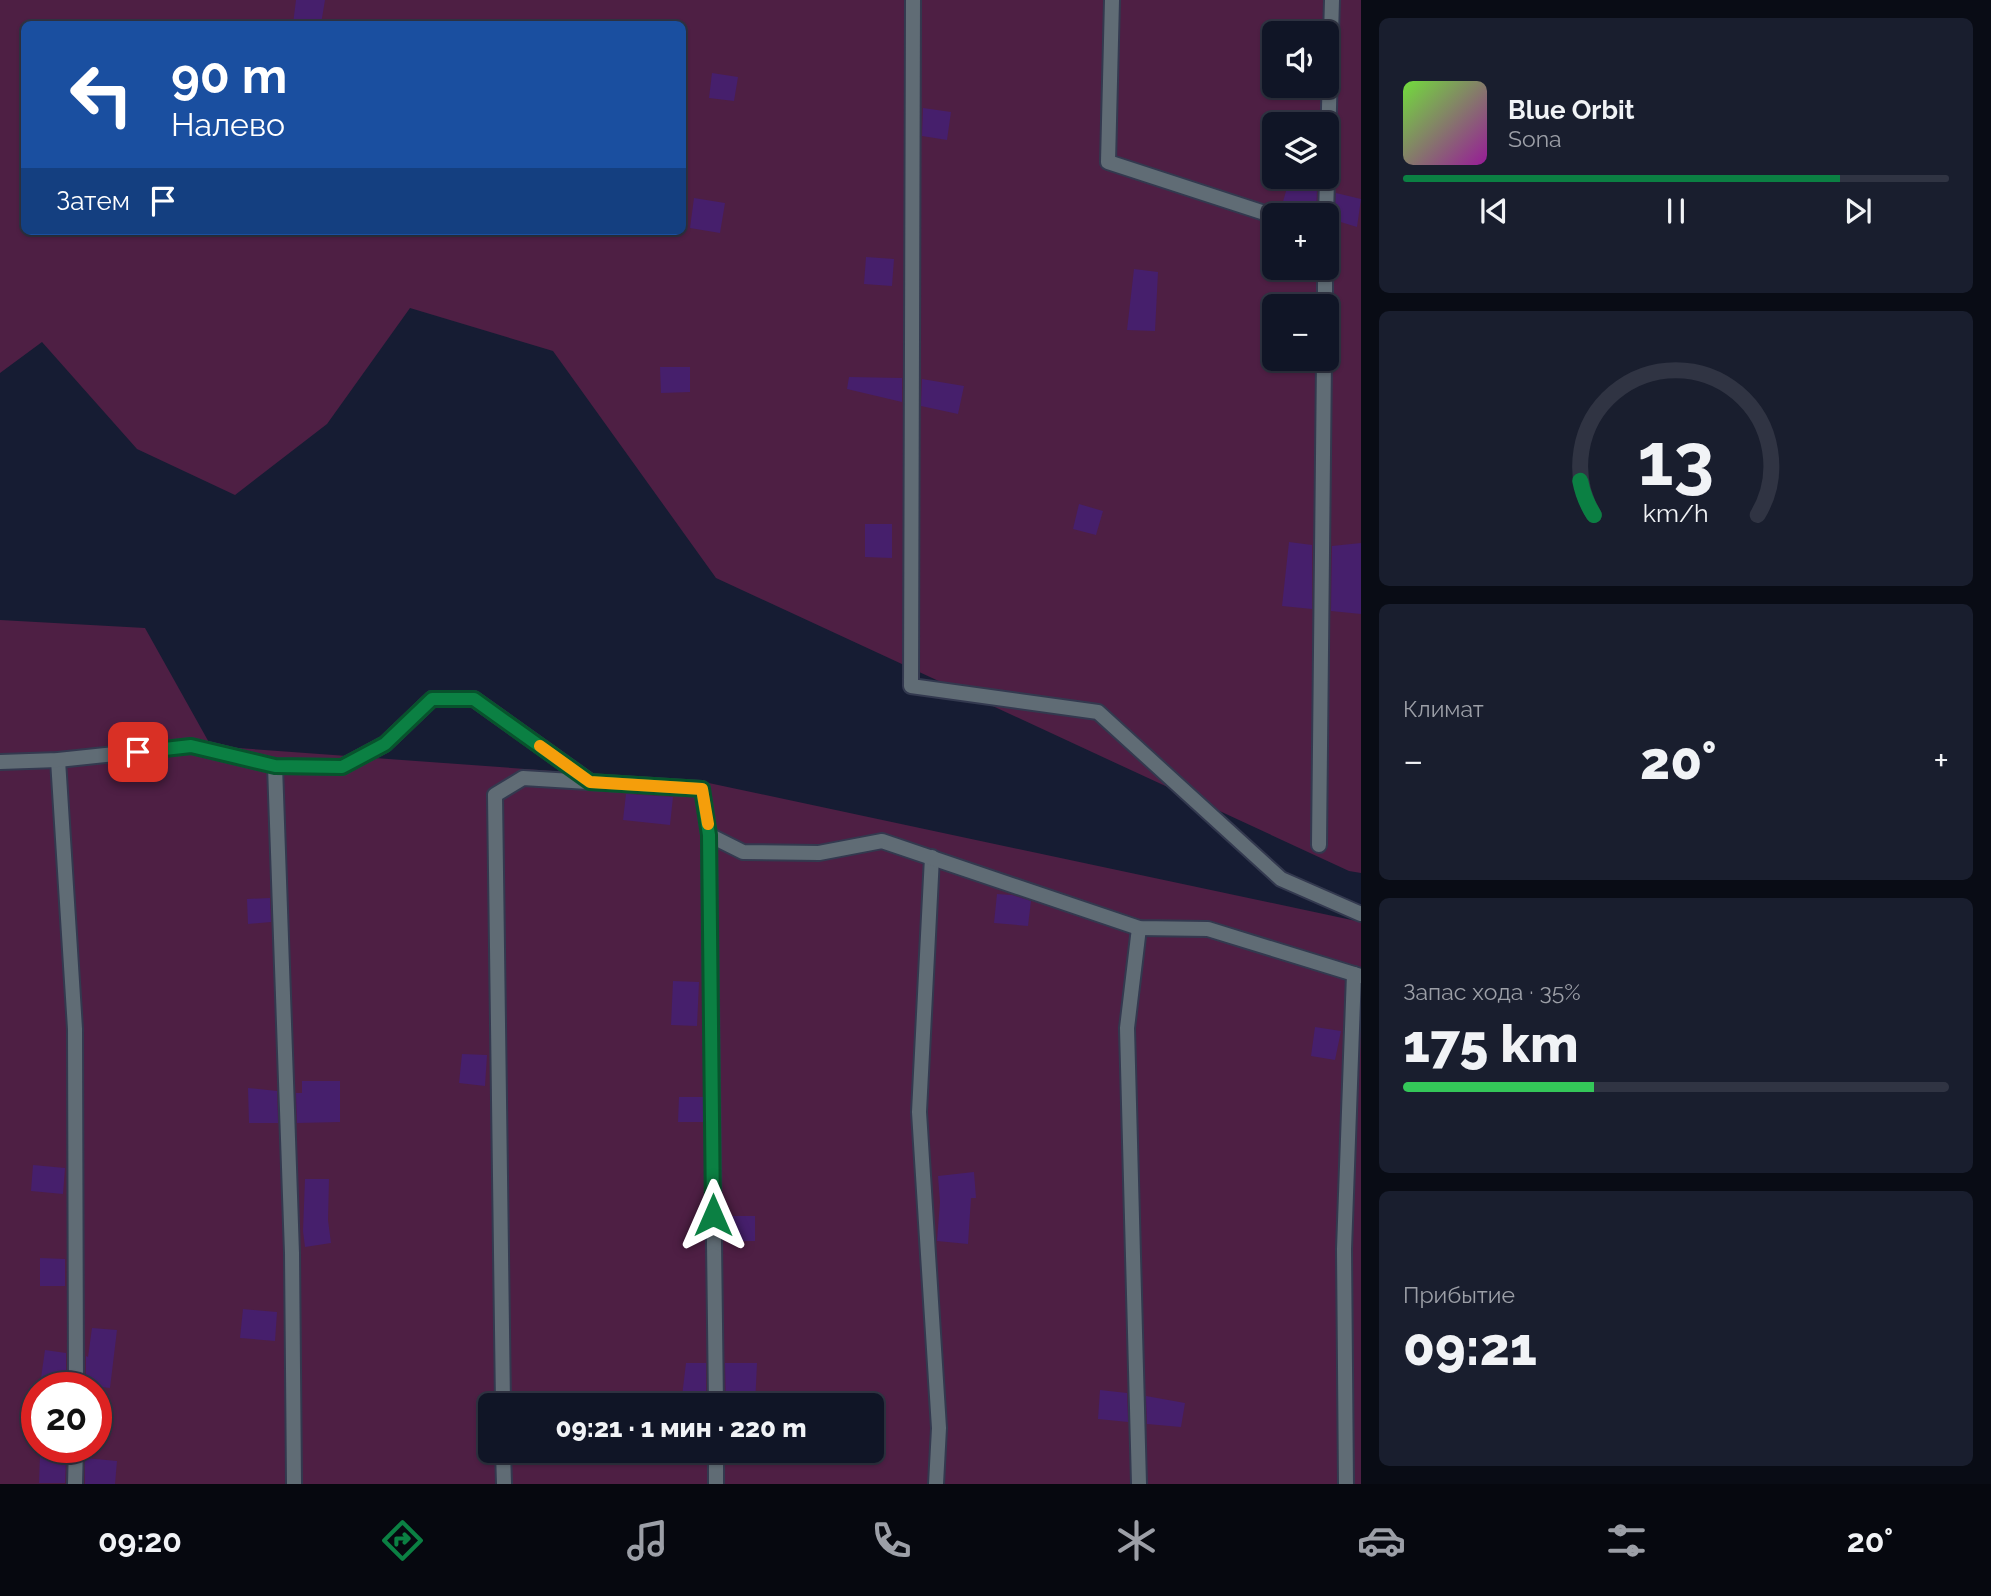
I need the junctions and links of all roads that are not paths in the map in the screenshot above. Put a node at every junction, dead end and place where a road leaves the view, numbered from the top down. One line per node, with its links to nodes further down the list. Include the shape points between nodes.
1 (913, 0): 14 (lane, via 911,685 1098,712 1281,879)
2 (1112, 0): 5 (lane, via 1108,162)
3 (1332, 0): 4 (lane)
4 (1326, 203)
5 (1262, 212)
6 (1324, 371): 12 (lane)
7 (58, 760): 8 (lane); 9 (lane, via 191,746); 17 (lane, via 75,1029)
8 (0, 762)
9 (275, 766): 10 (lane, via 342,767 385,744 432,699 474,699); 24 (lane, via 292,1240)
10 (590, 782): 11 (lane, via 702,789); 18 (lane, via 523,778 495,795)
11 (709, 835): 13 (lane, via 743,852 819,853 882,841); 19 (lane)
12 (1319, 845)
13 (932, 857): 15 (lane); 27 (lane, via 919,1112 939,1428)
14 (1361, 914)
15 (1139, 928): 16 (lane, via 1208,929); 28 (lane, via 1127,1028)
16 (1358, 975): 29 (lane, via 1344,1250)
17 (76, 1372)
18 (503, 1393)
19 (716, 1393)
20 (76, 1463): 23 (lane)
21 (503, 1463): 25 (lane)
22 (716, 1463): 26 (lane)
23 (75, 1484)
24 (294, 1484)
25 (504, 1484)
26 (716, 1484)
27 (936, 1484)
28 (1139, 1484)
29 (1346, 1484)

